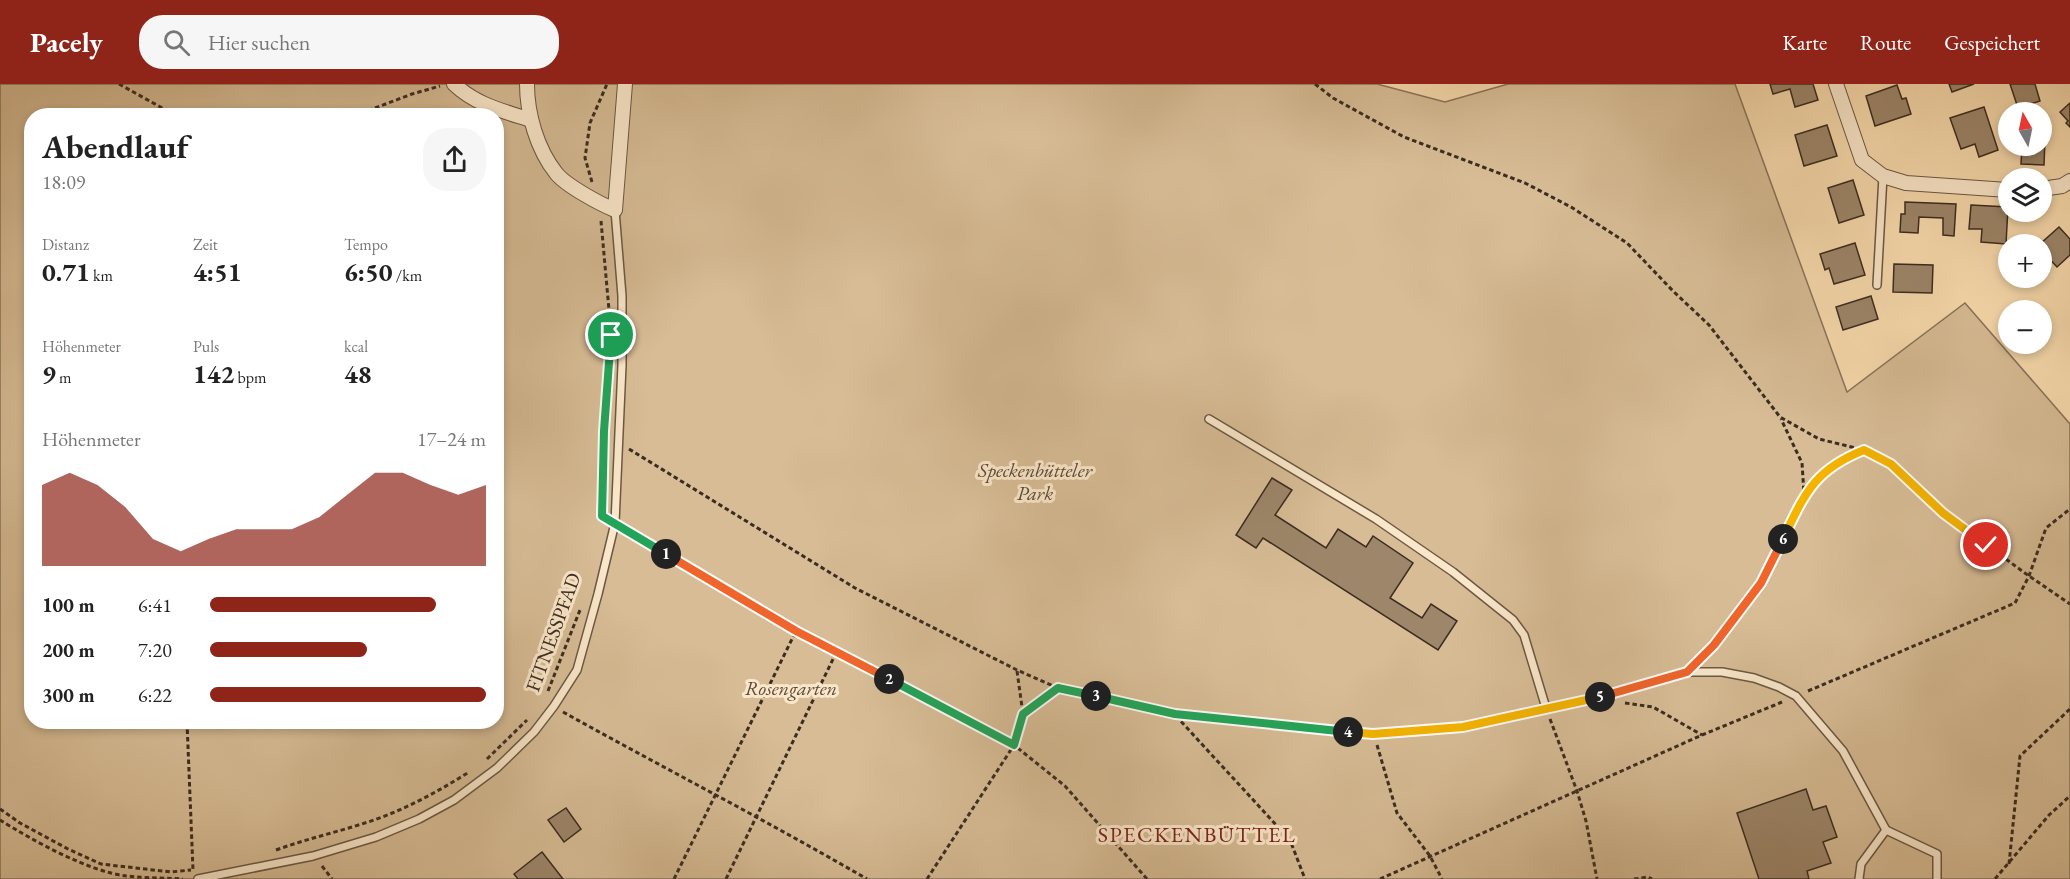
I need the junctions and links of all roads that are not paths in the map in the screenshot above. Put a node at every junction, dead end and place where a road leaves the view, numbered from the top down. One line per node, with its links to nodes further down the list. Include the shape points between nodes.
1 (454, 84): 5 (street)
2 (527, 84): 7 (street)
3 (625, 84): 12 (street)
4 (1836, 84): 8 (street, via 1862,160)
5 (493, 108)
6 (504, 112): 7 (street)
7 (531, 120): 12 (street, via 556,174 597,203)
8 (1883, 177): 11 (street, via 1906,183); 13 (lane)
9 (2067, 187): 10 (street)
10 (2052, 188)
11 (1998, 189)
12 (615, 210): 18 (lane, via 622,296 615,522 577,670 534,732 497,768 454,800 376,837 313,856)
13 (1878, 285)
14 (1209, 418): 15 (lane, via 1376,519 1453,572 1513,620 1524,635)
15 (1546, 708): 16 (lane, via 1463,727); 17 (lane, via 1687,672 1722,672 1754,678 1796,696 1843,751)
16 (1373, 734)
17 (1886, 830): 19 (lane, via 1861,864); 20 (lane, via 1937,854)
18 (196, 879)
19 (1859, 879)
20 (1936, 879)

